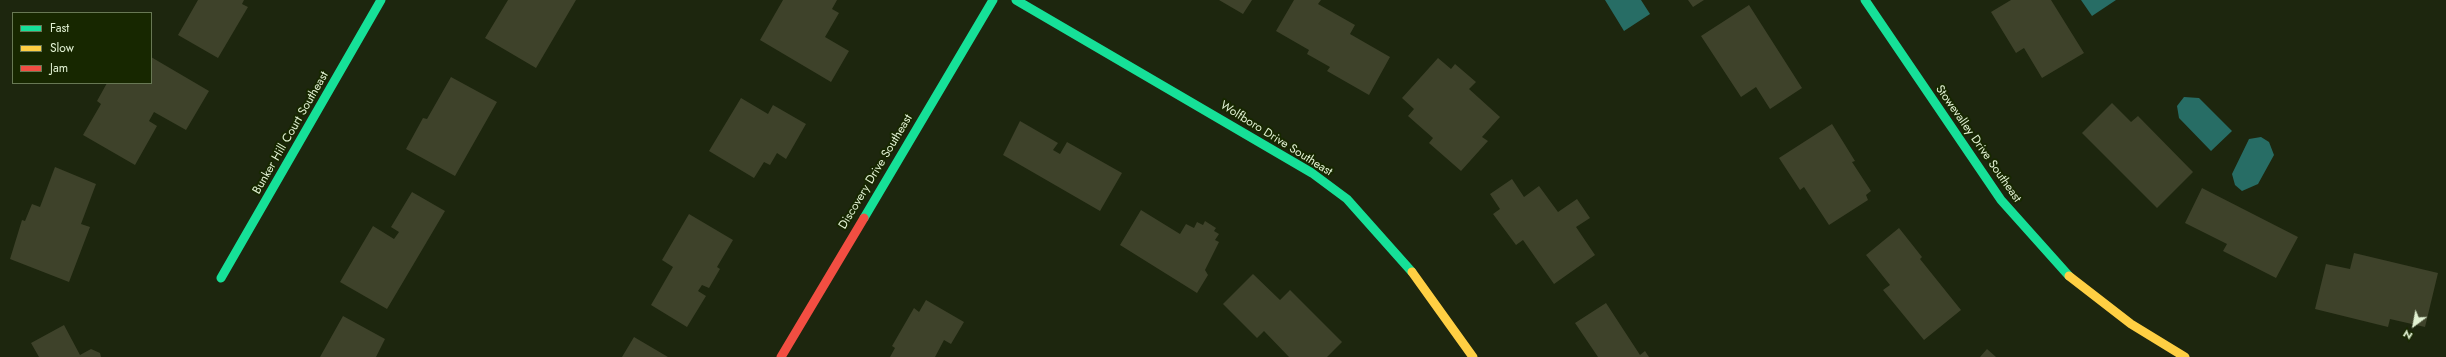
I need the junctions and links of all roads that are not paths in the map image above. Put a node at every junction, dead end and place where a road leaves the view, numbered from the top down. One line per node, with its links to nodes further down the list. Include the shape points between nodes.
1 (381, 0): 5 (street, Bunker Hill Court Southeast)
2 (993, 0): 6 (street, Discovery Drive Southeast)
3 (1016, 0): 7 (street, Wolfboro Drive Southeast, via 1312,173 1346,199 1404,260)
4 (1865, 0): 8 (street, Stowevalley Drive Southeast, via 2001,200 2065,273 2131,324)
5 (221, 278)
6 (781, 357)
7 (1473, 357)
8 (2185, 357)

